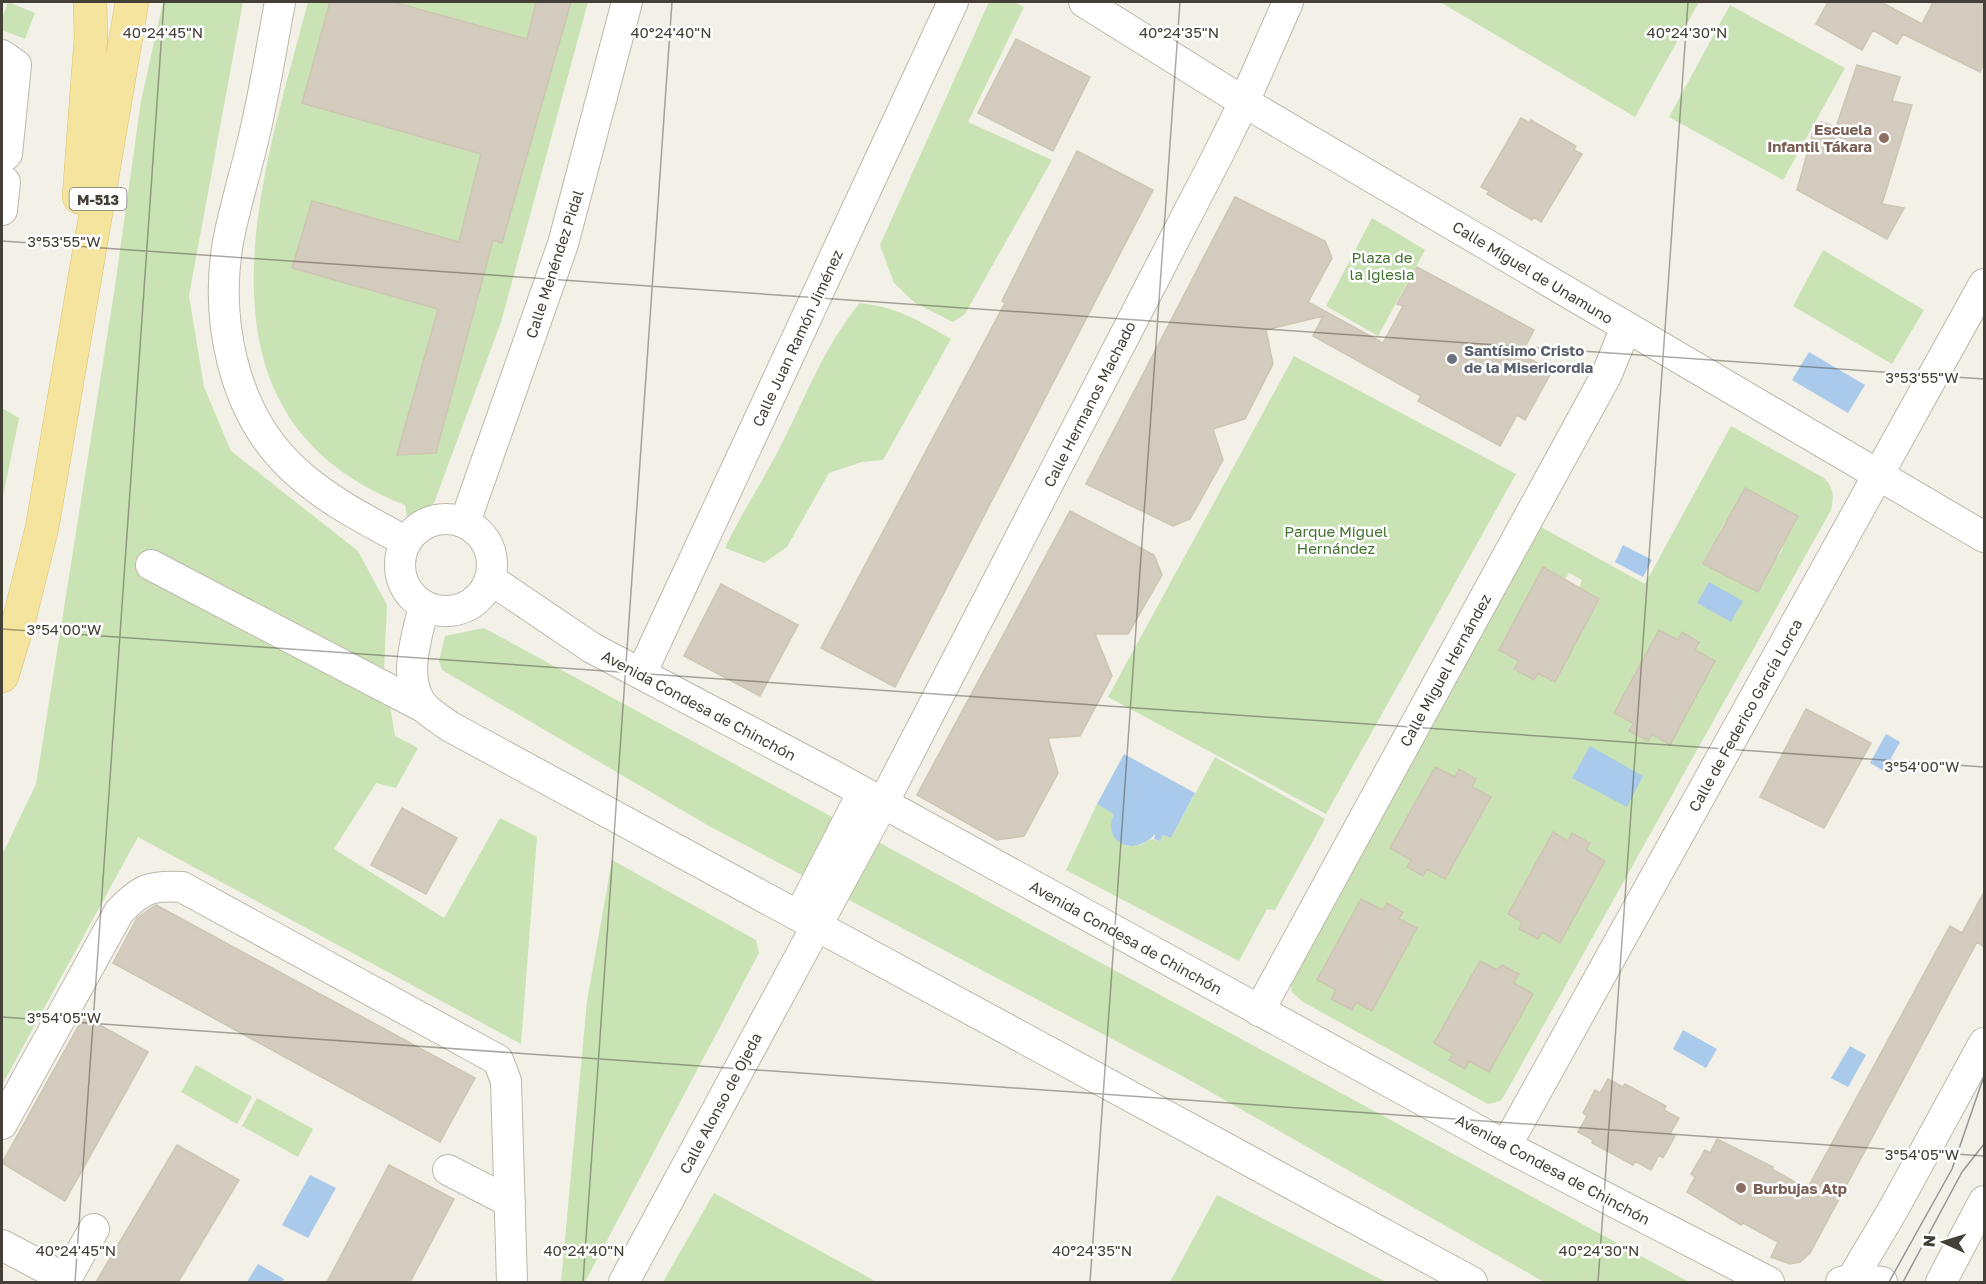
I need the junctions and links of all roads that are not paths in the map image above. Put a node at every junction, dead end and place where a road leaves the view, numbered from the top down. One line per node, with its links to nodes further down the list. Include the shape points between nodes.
1 (90, 2): 13 (main road, M-513, via 91,36)
2 (132, 2): 13 (main road, M-513)
3 (280, 2): 17 (street, via 256,130 228,243 223,306 232,361 243,395 262,431 287,463 317,489)
4 (627, 2): 15 (street, Calle Menéndez Pidal, via 563,244)
5 (953, 2): 21 (street, Calle Juan Ramón Jiménez)
6 (1084, 2): 9 (street, Calle Miguel de Unamuno)
7 (1288, 2): 9 (street, Calle Hermanos Machado)
8 (2, 55): 10 (street, via 16,65)
9 (1244, 102): 12 (street, Calle Miguel de Unamuno); 24 (street, Calle Hermanos Machado)
10 (3, 177)
11 (1984, 284): 14 (street, Calle de Federico García Lorca)
12 (1626, 327): 14 (street, Calle Miguel de Unamuno); 26 (street, Calle Miguel Hernández, via 1607,374)
13 (65, 396): 22 (main road, M-513, via 42,528)
14 (1878, 476): 16 (street, Calle Miguel de Unamuno); 29 (street, Calle de Federico García Lorca)
15 (465, 522): 17 (street, via 452,518 432,521); 19 (street, via 485,540 491,559)
16 (1984, 537)
17 (405, 541): 20 (street, via 400,555 404,585)
18 (151, 565): 23 (street)
19 (490, 579): 20 (street, via 475,601 463,608 437,610); 21 (street, Avenida Condesa de Chinchón, via 592,648)
20 (424, 606): 23 (street, via 412,657 415,688)
21 (641, 674): 24 (street, Avenida Condesa de Chinchón)
22 (2, 676)
23 (425, 708): 25 (street, via 449,726)
24 (873, 798): 25 (street, Calle Hermanos Machado); 26 (street, Avenida Condesa de Chinchón)
25 (808, 919): 37 (street, Calle Alonso de Ojeda); 38 (street)
26 (1260, 1011): 29 (street, Avenida Condesa de Chinchón)
27 (1984, 1043): 35 (street, via 1894,1208)
28 (2, 1124): 32 (street, via 119,912 134,897 157,885 182,887 498,1060 506,1081)
29 (1506, 1146): 39 (street, Avenida Condesa de Chinchón)
30 (448, 1170): 32 (street)
31 (1984, 1201): 41 (street)
32 (510, 1202): 36 (street)
33 (94, 1229): 34 (street, via 66,1279)
34 (2, 1245)
35 (1846, 1281): 40 (street)
36 (512, 1282)
37 (624, 1282)
38 (1472, 1282)
39 (1769, 1282)
40 (1882, 1282)
41 (1941, 1282)

